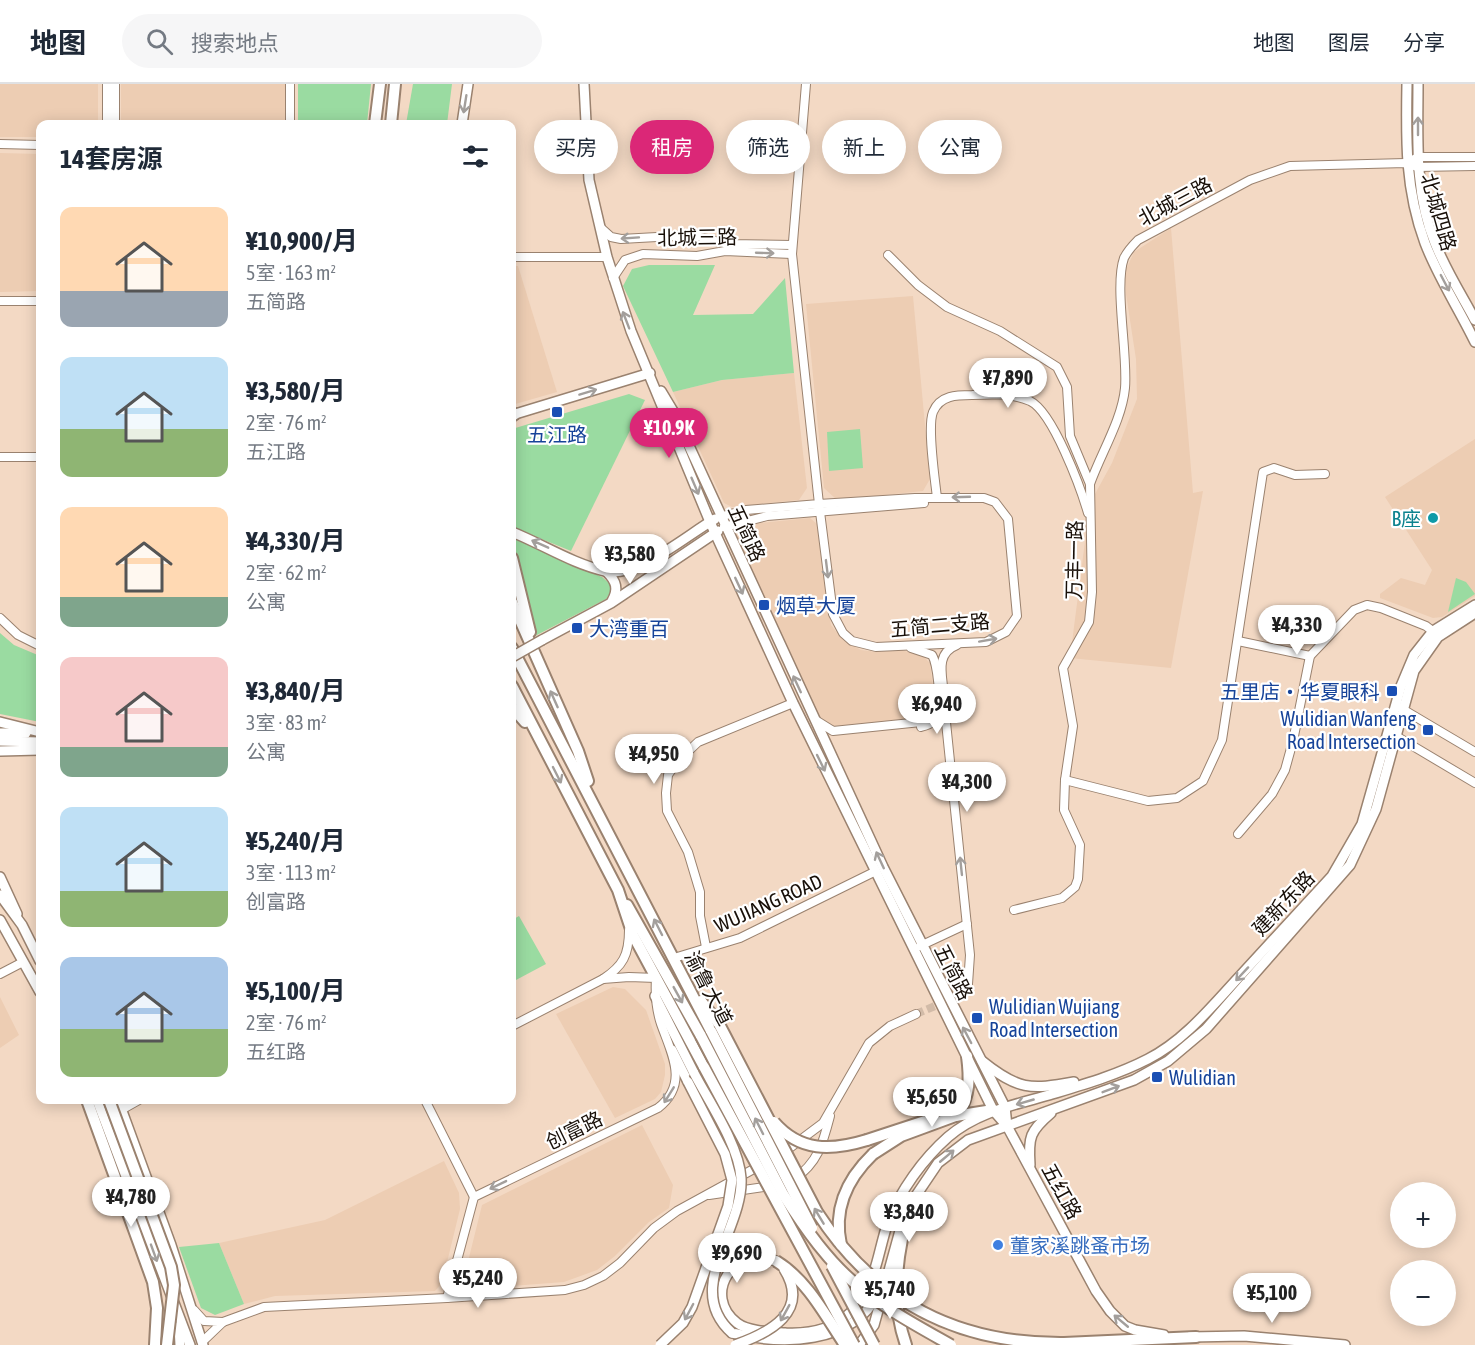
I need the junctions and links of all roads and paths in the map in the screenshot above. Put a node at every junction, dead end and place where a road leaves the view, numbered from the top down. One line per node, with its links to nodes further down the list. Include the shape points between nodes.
1 (107, 84): 11 (street)
2 (115, 84): 12 (street)
3 (290, 84): 13 (street)
4 (380, 84): 14 (highway)
5 (395, 84): 15 (highway)
6 (468, 84): 16 (main road, one-way to 16)
7 (584, 84): 23 (main road, 五简路, via 589,180)
8 (806, 84): 24 (street)
9 (1407, 84): 21 (main road, 北城四路)
10 (1418, 84): 20 (main road, 北城四路, one-way to 10)
11 (107, 120)
12 (116, 120)
13 (290, 120)
14 (376, 120)
15 (391, 120)
16 (463, 120)
17 (0, 144): 18 (street)
18 (36, 145)
19 (1475, 156): 20 (street, 北城三路)
20 (1417, 162): 21 (street, 北城三路); 22 (street, 北城三路); 32 (main road, 北城四路, via 1434,242)
21 (1406, 163): 33 (main road, 北城四路, one-way to 33, via 1425,242); 39 (street, 北城三路, via 1290,165 1250,180 1138,240 1129,249 1121,279 1125,390 1117,422)
22 (1475, 166)
23 (600, 226): 24 (street, 北城三路, one-way to 23, via 727,244 693,235 615,238); 28 (main road, 五简路)
24 (792, 245): 25 (street)
25 (792, 254): 29 (street, 北城三路, one-way to 25, via 625,260 643,254); 41 (street)
26 (888, 255): 39 (street, 万丰一路, via 947,307 1000,331 1057,367 1067,387 1070,436)
27 (516, 257): 28 (street)
28 (607, 257): 29 (main road, 五简路)
29 (613, 278): 34 (main road, 五简路, one-way to 29)
30 (0, 301): 31 (street)
31 (36, 301)
32 (1475, 320)
33 (1475, 342)
34 (650, 374): 35 (main road, one-way to 34); 42 (main road, 五简路, via 673,411); 43 (main road, 五简路, one-way to 43)
35 (516, 414)
36 (0, 457): 37 (street)
37 (36, 457)
38 (1325, 474): 56 (street, via 1295,475 1274,468 1263,472)
39 (1090, 484): 44 (street, 万丰一路)
40 (937, 498): 41 (street, 五简二支路, via 922,503); 44 (street, via 931,419 936,406 948,397 1003,394 1030,401 1046,417 1082,489); 57 (street, 五简二支路, one-way to 40, via 998,639 1017,616 1011,529 1003,509 995,502 972,496)
41 (819, 507): 42 (street, 五简二支路, via 746,510); 45 (street, 五简二支路); 59 (street, 五简二支路, one-way to 59, via 837,625 852,641 863,645)
42 (719, 516): 43 (main road); 45 (main road, 五简路)
43 (710, 522): 46 (main road, 五简路); 48 (main road, via 654,558)
44 (1092, 525): 85 (street, 万丰一路, via 1089,622 1063,668 1073,726)
45 (724, 527): 46 (main road); 69 (main road, 五简路, one-way to 45)
46 (715, 532): 50 (main road); 65 (main road, 五简路, one-way to 65)
47 (516, 534): 48 (main road, one-way to 47)
48 (607, 572): 50 (main road, via 616,585)
49 (516, 575): 63 (highway)
50 (611, 603): 60 (main road, bridge)
51 (1475, 605): 55 (main road, 建新东路)
52 (516, 612): 63 (highway)
53 (1475, 613): 55 (main road, 建新东路)
54 (0, 618): 58 (street, via 18,635)
55 (1436, 634): 62 (street, via 1381,608 1360,607); 67 (main road, 建新东路)
56 (1238, 641): 62 (street); 85 (street, via 1222,740 1203,781 1177,798 1148,801)
57 (967, 642): 59 (street, 五简二支路); 66 (street, via 953,647 942,658)
58 (36, 644)
59 (904, 645): 71 (street, via 932,655 936,664 939,704 936,713)
60 (516, 655)
61 (516, 656): 87 (highway, 渝鲁大道)
62 (1310, 656): 88 (street, via 1285,770 1272,794)
63 (536, 659): 87 (highway, one-way to 63, via 578,751)
64 (516, 694): 77 (highway)
65 (793, 703): 89 (main road, 五简路, one-way to 89); 101 (street, via 699,742 668,776 667,811 688,852 700,892)
66 (944, 703): 72 (street, via 940,717); 84 (street)
67 (1399, 707): 76 (main road, 建新东路); 83 (street)
68 (516, 712): 77 (highway)
69 (811, 714): 71 (street, via 833,731); 80 (main road, 五简路)
70 (0, 722): 73 (main road)
71 (921, 722): 72 (street)
72 (932, 723): 80 (street, via 834,735 826,740); 84 (street, via 942,734)
73 (36, 731)
74 (36, 732): 75 (main road)
75 (0, 733)
76 (1392, 733): 86 (street); 118 (main road, 建新东路, one-way to 118, via 1362,824 1332,876 1188,1030 1148,1059); 127 (main road, 建新东路, one-way to 76, via 1152,1070 1182,1051 1206,1029 1350,865 1372,818)
77 (539, 740): 91 (highway, one-way to 91)
78 (0, 741): 79 (main road)
79 (36, 742)
80 (826, 747): 100 (main road, 五简路, one-way to 80)
81 (36, 750): 82 (main road)
82 (0, 751)
83 (1475, 752)
84 (948, 755): 96 (street, one-way to 84)
85 (1065, 780): 93 (street, 万丰一路, via 1064,810 1080,845 1075,887 1062,898)
86 (1475, 783)
87 (598, 812): 103 (highway, 渝鲁大道, one-way to 87)
88 (1238, 834)
89 (874, 872): 101 (street, WUJIANG ROAD, via 740,938); 115 (main road, 五简路)
90 (0, 877): 97 (main road)
91 (618, 890): 95 (highway); 113 (highway, one-way to 113)
92 (0, 895): 97 (main road)
93 (1014, 910)
94 (0, 920): 99 (main road)
95 (628, 923): 106 (highway); 107 (street, via 624,961)
96 (967, 924): 100 (street); 108 (street)
97 (22, 925): 102 (main road)
98 (0, 927): 99 (main road)
99 (11, 941): 104 (main road)
100 (920, 946): 116 (main road, 五简路, one-way to 100)
101 (706, 947): 103 (street, WUJIANG ROAD)
102 (36, 953)
103 (674, 958): 113 (highway, 渝鲁大道)
104 (23, 962): 105 (street); 109 (main road)
105 (0, 974)
106 (656, 978): 107 (street); 110 (street, 创富路); 117 (highway)
107 (603, 980): 112 (street)
108 (968, 984)
109 (36, 985)
110 (655, 996): 114 (street, 创富路); 117 (main road)
111 (916, 1014): 130 (street, via 890,1026 869,1044)
112 (516, 1024)
113 (710, 1030): 129 (highway, bridge); 141 (highway, bridge, via 783,1194 836,1264); 148 (highway, 渝鲁大道, one-way to 113, bridge)
114 (672, 1050): 136 (street, 创富路, one-way to 136, via 676,1082 670,1097 658,1108); 153 (main road, one-way to 153, bridge, via 730,1166 731,1195 692,1307 683,1323)
115 (967, 1056): 131 (main road, 五简路); 132 (highway, via 970,1081)
116 (980, 1059): 118 (main road, via 1008,1081 1031,1088); 126 (main road, 五简路)
117 (699, 1070): 155 (main road, bridge, via 734,1150 741,1176 739,1201 712,1287 716,1312 732,1333 762,1343); 157 (highway, bridge)
118 (1108, 1075): 119 (main road, 建新东路)
119 (1066, 1089): 126 (main road, 建新东路, one-way to 126); 127 (main road, via 1050,1101)
120 (88, 1104): 149 (highway, via 148,1263 156,1299)
121 (98, 1104): 144 (main road, one-way to 144)
122 (110, 1104): 150 (highway, bridge, via 171,1267 174,1285)
123 (120, 1104): 128 (main road)
124 (132, 1104): 128 (street)
125 (427, 1104): 136 (street)
126 (1005, 1107): 131 (main road, 建新东路); 133 (main road, 五简路)
127 (1056, 1108): 133 (main road, 建新东路); 135 (main road, via 1033,1131)
128 (123, 1109): 143 (main road)
129 (763, 1109): 132 (highway, bridge, via 788,1137 802,1144 831,1148); 146 (highway, one-way to 129, bridge, via 1064,1343 1001,1340 918,1310 876,1282 828,1230)
130 (832, 1110): 137 (street, via 813,1133); 137 (street, via 818,1155 795,1179 713,1193)
131 (993, 1110): 132 (highway); 133 (main road, 五简路); 134 (main road, 建新东路, via 950,1136)
132 (958, 1115): 134 (main road); 141 (highway, bridge, via 901,1136 856,1170 840,1208 840,1243)
133 (1007, 1126): 135 (main road, 五红路); 138 (main road, 建新东路, one-way to 133, via 924,1181 952,1151 968,1140)
134 (928, 1156): 139 (main road, bridge, via 889,1219 862,1302 834,1325 797,1334 750,1328 738,1323 726,1310 722,1295 727,1274 743,1260 765,1257)
135 (1030, 1171): 146 (main road, 五红路, one-way to 135, via 1146,1333 1117,1319 1096,1291)
136 (474, 1197): 142 (street)
137 (694, 1201): 142 (street, via 654,1228 603,1276 584,1285 565,1290)
138 (911, 1202): 140 (main road, 建新东路); 158 (highway, via 902,1237 897,1287)
139 (776, 1261): 154 (main road, one-way to 154, bridge, via 792,1287 790,1306 771,1329); 156 (highway, bridge, via 800,1280)
140 (886, 1278): 155 (main road, bridge, via 873,1305 853,1325 827,1339); 157 (main road, via 874,1325)
141 (861, 1288): 159 (highway, bridge)
142 (447, 1298): 145 (street, via 264,1307)
143 (189, 1304): 145 (street, via 204,1321); 147 (main road)
144 (178, 1318): 151 (main road); 152 (main road)
145 (224, 1322): 147 (street)
146 (1196, 1337): 160 (main road, 五红路, via 1244,1336)
147 (202, 1343)
148 (874, 1344)
149 (154, 1345)
150 (167, 1345)
151 (180, 1345)
152 (190, 1345)
153 (660, 1345)
154 (735, 1345)
155 (796, 1345)
156 (844, 1345)
157 (857, 1345)
158 (906, 1345)
159 (951, 1345)
160 (1345, 1345)

